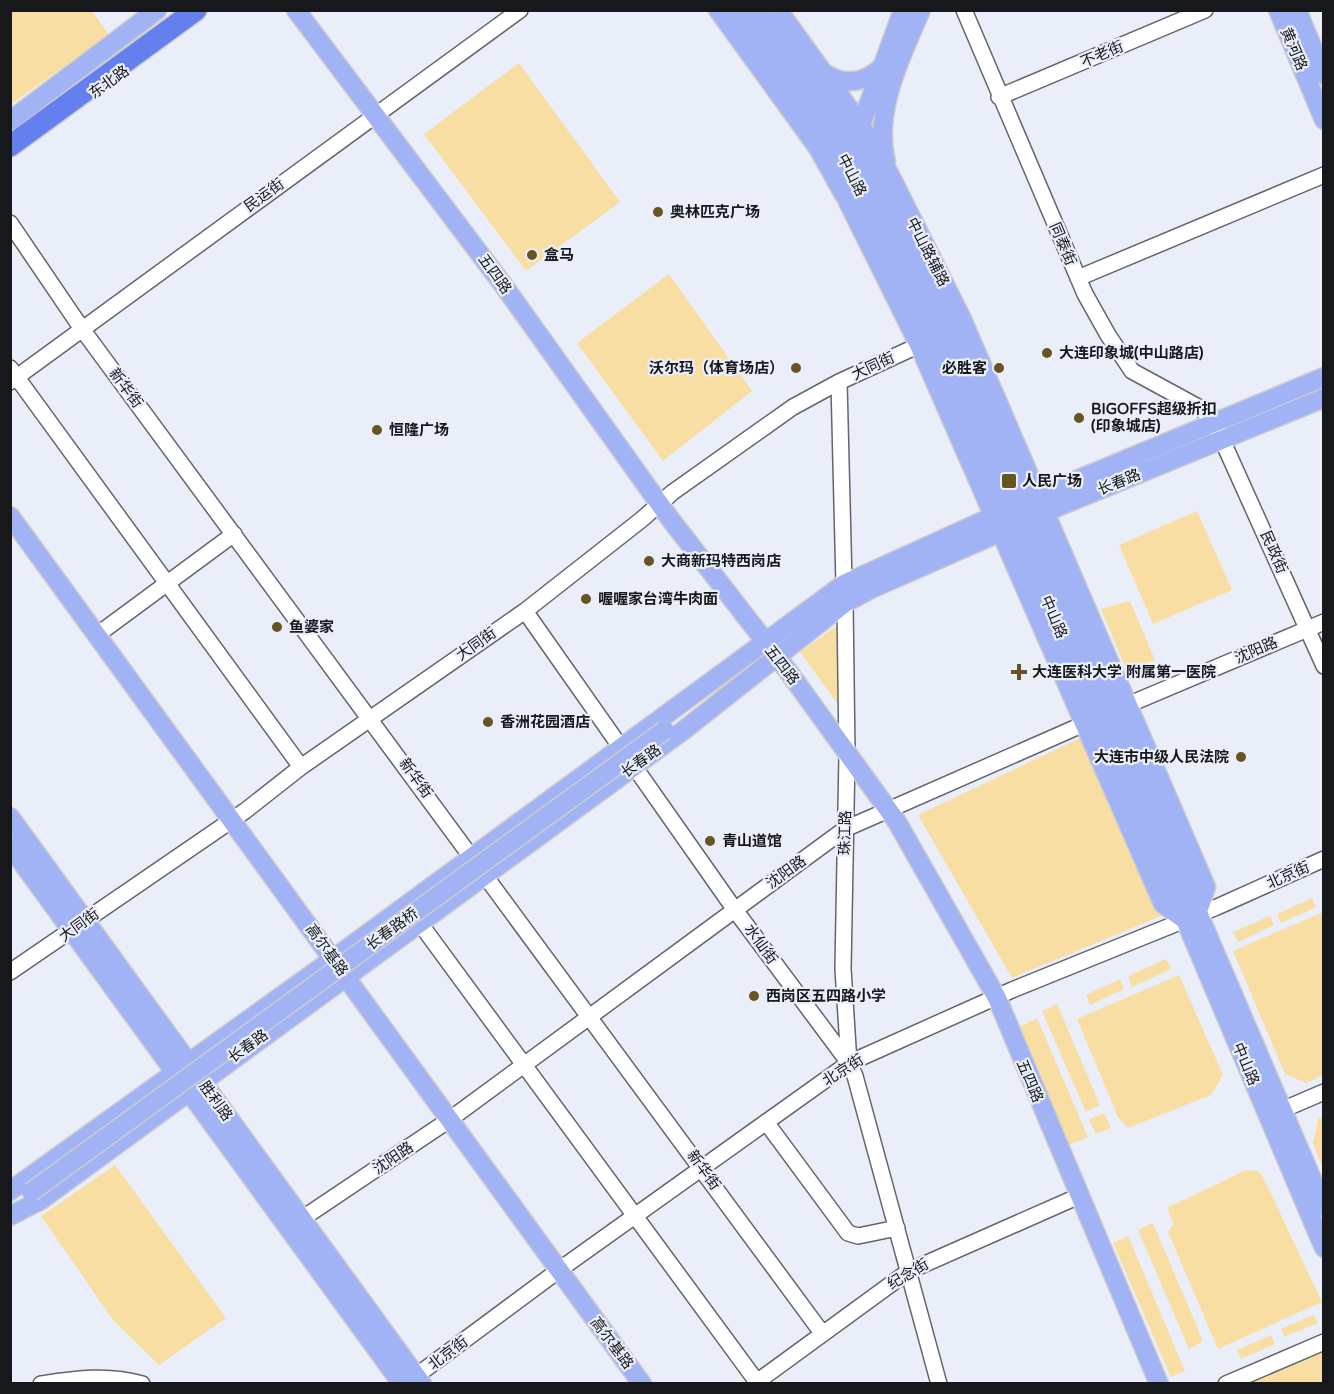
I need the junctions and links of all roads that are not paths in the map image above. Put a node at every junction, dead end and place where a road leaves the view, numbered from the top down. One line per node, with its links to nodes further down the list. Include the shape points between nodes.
1 (157, 10): 24 (main road, 东北路)
2 (177, 10): 26 (highway, 东北路)
3 (196, 10): 27 (highway, 东北路)
4 (207, 10): 29 (main road, 东北路)
5 (296, 10): 22 (main road, 五四路)
6 (718, 10): 33 (main road, via 818,148)
7 (739, 10): 30 (main road, 中山路)
8 (756, 10): 20 (main road, 中山路)
9 (778, 10): 18 (main road, 中山路辅路)
10 (903, 10): 17 (main road)
11 (921, 10): 32 (main road, via 884,108 884,153)
12 (1205, 10): 21 (street, 不老街)
13 (1278, 10): 23 (main road, 黄河路)
14 (1297, 10): 19 (main road, 黄河路)
15 (517, 11): 22 (street, 民运街)
16 (963, 14): 21 (street, 同泰街)
17 (882, 67): 18 (main road, via 873,75 854,81 833,79); 25 (main road)
18 (823, 72): 25 (main road, 中山路辅路)
19 (1323, 75)
20 (813, 87): 25 (main road); 28 (main road, 中山路)
21 (999, 97): 35 (street, 同泰街)
22 (375, 114): 36 (street, 民运街); 44 (main road, 五四路, via 504,285)
23 (1323, 120)
24 (10, 122)
25 (861, 125): 28 (main road); 32 (main road, 中山路辅路)
26 (10, 132)
27 (10, 146)
28 (854, 146): 30 (main road); 37 (main road, 中山路, via 872,176)
29 (10, 154)
30 (847, 164): 33 (main road); 37 (main road, 中山路)
31 (1323, 174): 35 (street)
32 (890, 175): 45 (main road, 中山路辅路, via 968,331 1029,476)
33 (848, 202): 37 (main road)
34 (10, 223): 36 (street, 新华街)
35 (1078, 278): 42 (street, 同泰街, via 1108,336 1132,371 1200,408)
36 (82, 328): 38 (street, 民运街); 47 (street, 新华街)
37 (934, 338): 40 (street, 大同街); 45 (main road, 中山路); 45 (main road, via 985,496)
38 (13, 376): 48 (street)
39 (1323, 377): 42 (main road, 长春路)
40 (839, 382): 44 (street, 大同街, via 794,407); 49 (street)
41 (1323, 399): 43 (main road, 长春路)
42 (1214, 422): 43 (street, 同泰街); 45 (main road, 长春路)
43 (1224, 438): 45 (main road, 长春路); 53 (street, 民政街)
44 (660, 504): 51 (street, 大同街); 55 (main road, 五四路)
45 (1019, 515): 49 (main road, 长春路); 50 (main road, 长春路); 58 (main road); 61 (main road); 61 (main road, 中山路)
46 (10, 516): 54 (main road, 高尔基路)
47 (234, 534): 48 (street); 60 (street, 新华街)
48 (168, 582): 54 (street); 66 (street)
49 (844, 584): 55 (main road, 长春路)
50 (845, 603): 55 (main road, 长春路); 64 (street, 珠江路)
51 (525, 611): 60 (street, 大同街); 63 (street, 水仙街)
52 (1323, 622): 53 (street, 沈阳路)
53 (1308, 628): 56 (street, 民政街); 58 (street, 沈阳路)
54 (97, 634): 69 (main road, 高尔基路)
55 (770, 650): 57 (main road, 长春路); 59 (main road, 长春路); 64 (main road, 五四路)
56 (1323, 666)
57 (702, 690): 62 (main road); 63 (main road, 长春路)
58 (1129, 704): 61 (street, 沈阳路); 78 (main road, via 1206,887)
59 (713, 706): 62 (main road); 65 (main road, 长春路)
60 (371, 717): 66 (street, 大同街); 72 (street, 新华街)
61 (1098, 718): 67 (street, 沈阳路); 75 (main road); 78 (main road, 中山路)
62 (665, 730): 99 (main road, 长春路桥, bridge)
63 (622, 747): 65 (street, 水仙街); 72 (main road, 长春路)
64 (847, 755): 67 (main road, 五四路); 70 (street, 珠江路)
65 (635, 765): 74 (main road, 长春路); 77 (street, 水仙街)
66 (302, 767): 69 (street, 大同街)
67 (888, 808): 70 (street, 沈阳路); 86 (main road, 五四路)
68 (10, 817): 80 (main road, 胜利路)
69 (232, 820): 80 (street, 大同街); 83 (main road, 高尔基路)
70 (845, 829): 77 (street, 沈阳路); 88 (street, 珠江路, via 843,969)
71 (10, 846): 80 (main road, 胜利路)
72 (474, 857): 74 (street, 新华街); 83 (main road, 长春路)
73 (1323, 859): 76 (street, 北京街)
74 (486, 874): 79 (main road, 长春路); 87 (street, 新华街)
75 (1163, 904): 78 (main road); 81 (street)
76 (1217, 907): 78 (street, 北京街); 82 (street)
77 (735, 910): 87 (street, 沈阳路); 88 (street, 水仙街)
78 (1191, 917): 81 (street, 北京街); 82 (main road, 中山路); 105 (main road, 中山路)
79 (419, 922): 85 (main road, 长春路); 89 (street)
80 (80, 925): 84 (street, 大同街); 90 (main road, 胜利路)
81 (1163, 929): 86 (street, 北京街)
82 (1206, 934): 93 (main road, 中山路)
83 (333, 959): 85 (main road, 高尔基路); 90 (main road, 长春路)
84 (10, 972)
85 (345, 975): 91 (main road, 长春路); 94 (main road, 高尔基路)
86 (997, 998): 88 (street, 北京街); 98 (main road, 五四路)
87 (590, 1014): 89 (street, 沈阳路); 96 (street, 新华街)
88 (849, 1063): 95 (street, 北京街); 104 (street, 水仙街)
89 (524, 1064): 94 (street, 沈阳路); 101 (street)
90 (182, 1067): 91 (main road, 胜利路); 97 (main road, 长春路)
91 (195, 1085): 102 (main road, 长春路, via 40,1200); 103 (main road, 胜利路); 110 (main road, 胜利路)
92 (1323, 1092): 93 (street)
93 (1282, 1110): 100 (main road, 中山路)
94 (449, 1120): 103 (street, 沈阳路); 106 (main road, 高尔基路)
95 (766, 1122): 96 (street, 北京街); 104 (street, via 848,1233 858,1236)
96 (702, 1167): 101 (street, 北京街); 108 (street, 新华街)
97 (10, 1191)
98 (1079, 1196): 107 (street, 纪念街); 116 (main road, 五四路)
99 (10, 1204)
100 (1323, 1207)
101 (636, 1215): 106 (street, 北京街); 114 (street)
102 (10, 1216)
103 (303, 1218): 110 (main road, 胜利路)
104 (897, 1228): 107 (street, 水仙街)
105 (1323, 1248)
106 (558, 1270): 110 (street, 北京街); 113 (main road, 高尔基路)
107 (909, 1271): 108 (street, 纪念街); 115 (street, 水仙街)
108 (822, 1333): 114 (street, 纪念街)
109 (1323, 1342): 117 (street)
110 (413, 1381)
111 (41, 1383): 112 (street, via 91,1377)
112 (142, 1383)
113 (642, 1383)
114 (755, 1383)
115 (939, 1383)
116 (1159, 1383)
117 (1226, 1383)

